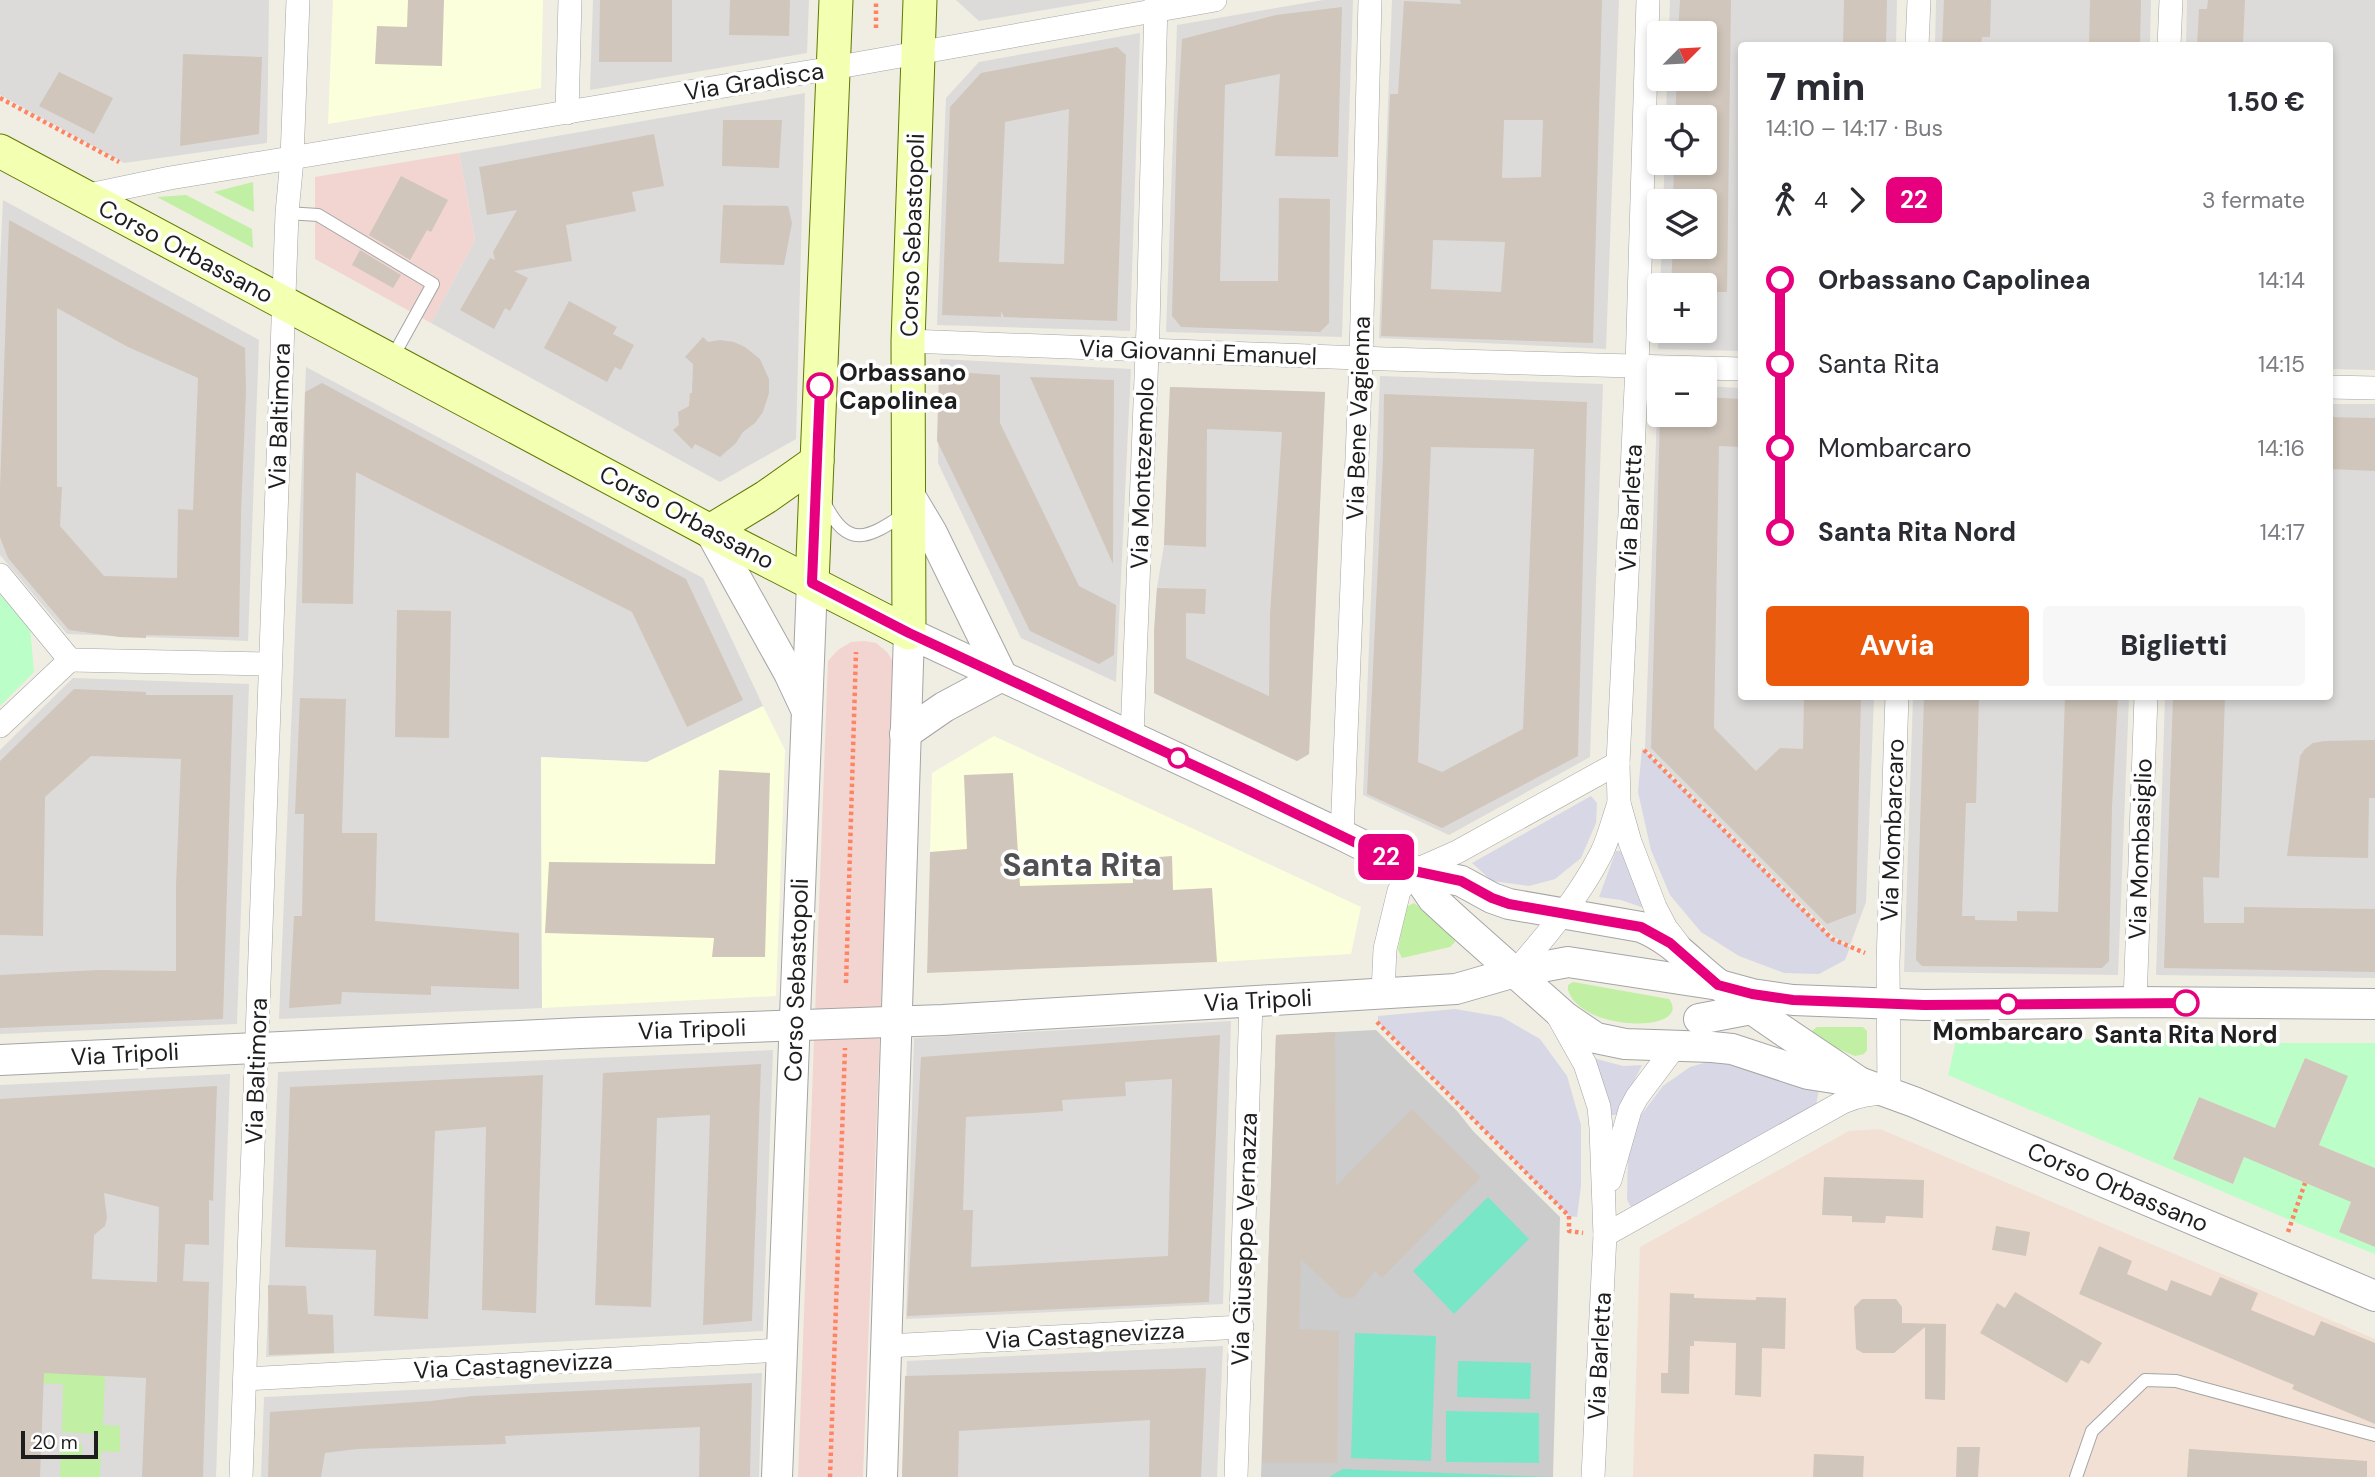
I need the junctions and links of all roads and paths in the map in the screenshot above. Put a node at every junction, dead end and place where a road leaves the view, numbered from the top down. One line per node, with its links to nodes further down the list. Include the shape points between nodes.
1 (298, 0): 20 (street, Via Baltimora)
2 (569, 0): 18 (street)
3 (836, 0): 16 (main road, Corso Sebastopoli)
4 (876, 0): 12 (path)
5 (920, 0): 15 (main road, Corso Sebastopoli)
6 (1215, 0): 11 (street, Via Gradisca)
7 (1370, 0): 27 (street, Via Bene Vagienna)
8 (1648, 0): 29 (street, Via Barletta)
9 (1919, 0): 13 (street)
10 (2171, 0): 14 (street)
11 (1155, 6): 15 (street, Via Gradisca); 26 (street, Via Montezemolo)
12 (876, 28)
13 (1917, 42)
14 (2169, 42)
15 (919, 53): 16 (street, Via Gradisca); 25 (main road, Corso Sebastopoli)
16 (833, 68): 18 (street, Via Gradisca); 33 (main road, Corso Sebastopoli)
17 (0, 98): 21 (path, via 117,162)
18 (567, 113): 20 (street, Via Gradisca)
19 (0, 150): 22 (main road, Corso Orbassano)
20 (292, 159): 22 (street, Corso Orbassano); 23 (street, Via Baltimora)
21 (125, 161)
22 (84, 196): 24 (main road, Corso Orbassano)
23 (287, 213): 24 (street, Via Baltimora); 28 (lane, via 318,215 433,284)
24 (283, 303): 28 (main road, Corso Orbassano); 41 (street, Via Baltimora)
25 (908, 341): 26 (street, Via Giovanni Emanuel); 34 (main road, Corso Sebastopoli)
26 (1147, 349): 27 (street, Via Giovanni Emanuel); 48 (street, Via Montezemolo)
27 (1361, 358): 29 (street, Via Giovanni Emanuel); 51 (street, Via Bene Vagienna)
28 (391, 360): 35 (main road, Corso Orbassano)
29 (1637, 367): 30 (street, Via Giovanni Emanuel); 49 (street, Via Barletta)
30 (1738, 369)
31 (2333, 387): 32 (street)
32 (2375, 388)
33 (816, 471): 34 (lane, Corso Sebastopoli, via 835,523 853,535 873,533); 35 (main road); 37 (main road, Corso Sebastopoli)
34 (907, 501): 38 (main road, Corso Sebastopoli); 42 (street, via 932,533)
35 (710, 531): 37 (main road, Corso Orbassano); 45 (street)
36 (0, 575): 40 (street)
37 (812, 583): 38 (main road, Corso Orbassano); 45 (street, Corso Sebastopoli)
38 (909, 633): 42 (street, Corso Orbassano); 47 (street, Corso Sebastopoli)
39 (856, 652): 57 (path, Corso Sebastopoli)
40 (70, 660): 41 (street); 46 (street)
41 (270, 664): 72 (street, Via Baltimora)
42 (1002, 676): 47 (street); 48 (street, Corso Orbassano)
43 (1897, 700): 55 (street, Via Mombarcaro)
44 (2146, 700): 63 (street, Via Mombasiglio)
45 (807, 711): 69 (street, Corso Sebastopoli)
46 (0, 726)
47 (905, 734): 68 (street, Corso Sebastopoli)
48 (1132, 736): 51 (street, Corso Orbassano)
49 (1618, 757): 50 (street, Via Barletta); 52 (street, via 1457,852); 55 (path, via 1642,748 1832,939)
50 (1619, 803): 53 (street, via 1601,853); 54 (street, via 1655,907)
51 (1342, 835): 52 (street, Corso Orbassano)
52 (1414, 871): 53 (street, via 1461,881 1509,904); 56 (street, via 1433,899); 59 (street, via 1399,891)
53 (1562, 914): 54 (street, via 1641,927); 56 (street)
54 (1687, 955): 58 (street)
55 (1888, 963): 64 (street, Via Mombarcaro)
56 (1515, 972): 58 (street, Via Tripoli, via 1581,962); 59 (street, Via Tripoli, via 1456,989); 60 (street)
57 (846, 984)
58 (1718, 985): 61 (street, Via Tripoli); 66 (street); 67 (street)
59 (1373, 993): 62 (street, Via Tripoli); 78 (path, via 1365,1021 1378,1022 1569,1216 1569,1231)
60 (1545, 1000): 70 (street, via 1583,1031 1608,1042); 77 (street, Via Barletta, via 1572,1039 1593,1086 1601,1128)
61 (1793, 1000): 64 (street); 66 (street)
62 (1251, 1001): 68 (street, Via Tripoli); 81 (street, Via Giuseppe Vernazza)
63 (2136, 1002): 64 (street); 65 (street)
64 (1888, 1004): 75 (street, Via Mombarcaro)
65 (2375, 1004)
66 (1752, 1009): 67 (street); 74 (street)
67 (1699, 1020): 70 (street)
68 (895, 1021): 69 (street, Via Tripoli); 82 (street, Corso Sebastopoli)
69 (795, 1024): 72 (street, Via Tripoli); 83 (street, Corso Sebastopoli)
70 (1676, 1045): 74 (street, via 1732,1049 1808,1074); 77 (street, via 1630,1110)
71 (845, 1047): 88 (path, Corso Sebastopoli)
72 (256, 1048): 73 (street, Via Tripoli); 84 (street, Via Baltimora)
73 (0, 1060)
74 (1859, 1082): 75 (street, Corso Orbassano)
75 (1889, 1093): 78 (street, via 1864,1094 1843,1102); 79 (street, Corso Orbassano)
76 (2305, 1183): 79 (path)
77 (1604, 1203): 78 (street, Via Barletta)
78 (1605, 1235): 91 (street, Via Barletta)
79 (2280, 1255): 80 (street, Corso Orbassano)
80 (2375, 1296)
81 (1242, 1327): 82 (street, Via Castagnevizza); 90 (street, Via Giuseppe Vernazza)
82 (887, 1346): 89 (street, Corso Sebastopoli)
83 (782, 1350): 84 (street, Via Castagnevizza); 87 (street, Corso Sebastopoli)
84 (244, 1379): 86 (street, Via Baltimora)
85 (2375, 1435): 92 (lane, via 2176,1381 2145,1380 2092,1431)
86 (241, 1477)
87 (777, 1477)
88 (830, 1477)
89 (882, 1477)
90 (1236, 1477)
91 (1593, 1477)
92 (2076, 1477)

